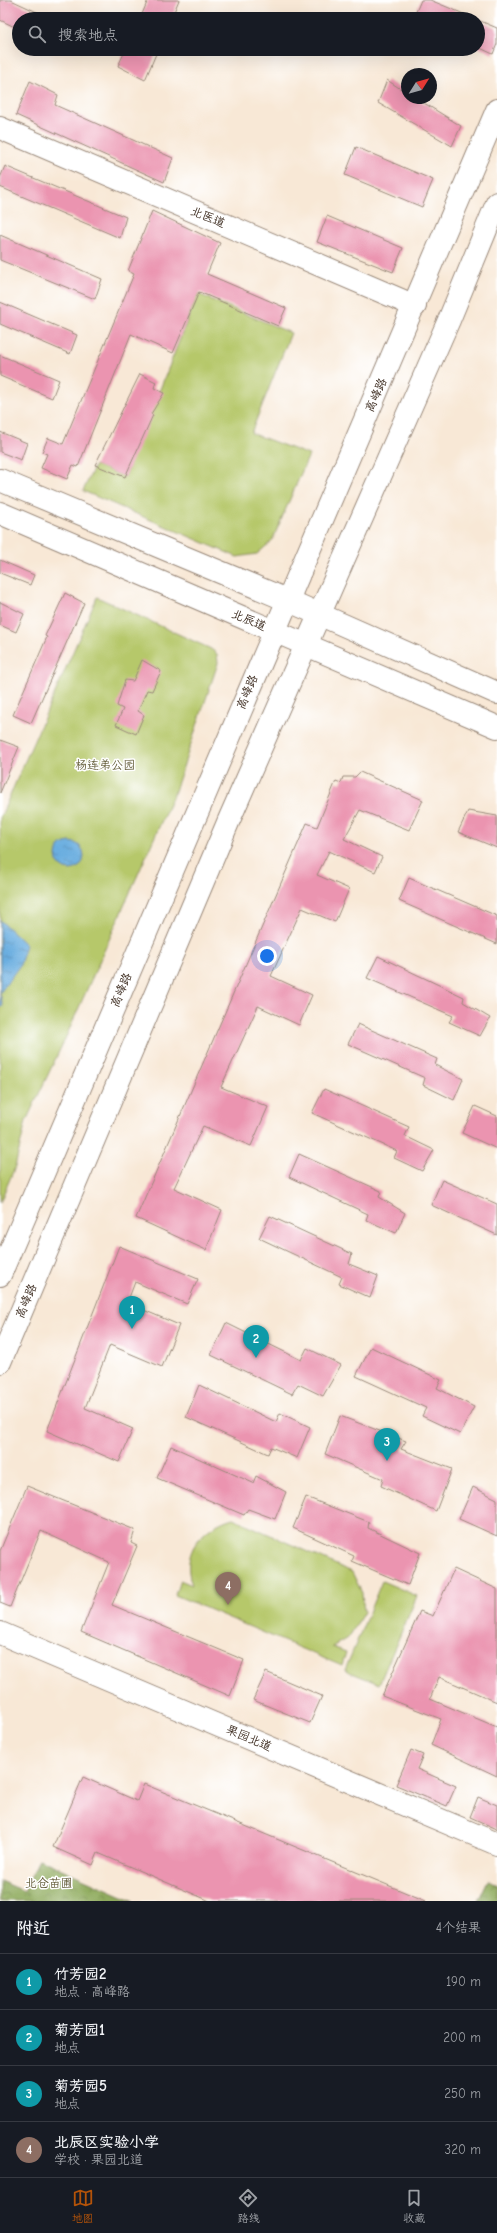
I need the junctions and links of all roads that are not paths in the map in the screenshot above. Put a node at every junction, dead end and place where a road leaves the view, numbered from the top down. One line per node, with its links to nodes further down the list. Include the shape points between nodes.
1 (497, 110): 4 (main road, 高峰路)
2 (0, 128): 4 (main road, 北医道)
3 (497, 203): 8 (main road, 高峰路, via 446,327)
4 (415, 306): 7 (main road, 高峰路)
5 (0, 480): 7 (main road)
6 (0, 513): 9 (main road, 北辰道)
7 (287, 600): 8 (main road); 9 (main road, 高峰路)
8 (320, 615): 10 (main road, 高峰路); 11 (main road)
9 (274, 630): 10 (main road, 北辰道); 13 (main road, 高峰路)
10 (307, 645): 12 (main road, 北辰道); 14 (main road, 高峰路, via 229,820)
11 (497, 693)
12 (497, 727)
13 (0, 1276)
14 (0, 1362)
15 (0, 1633): 17 (main road, 果园北道)
16 (0, 1648): 18 (main road, 果园北道)
17 (497, 1844)
18 (497, 1858)

